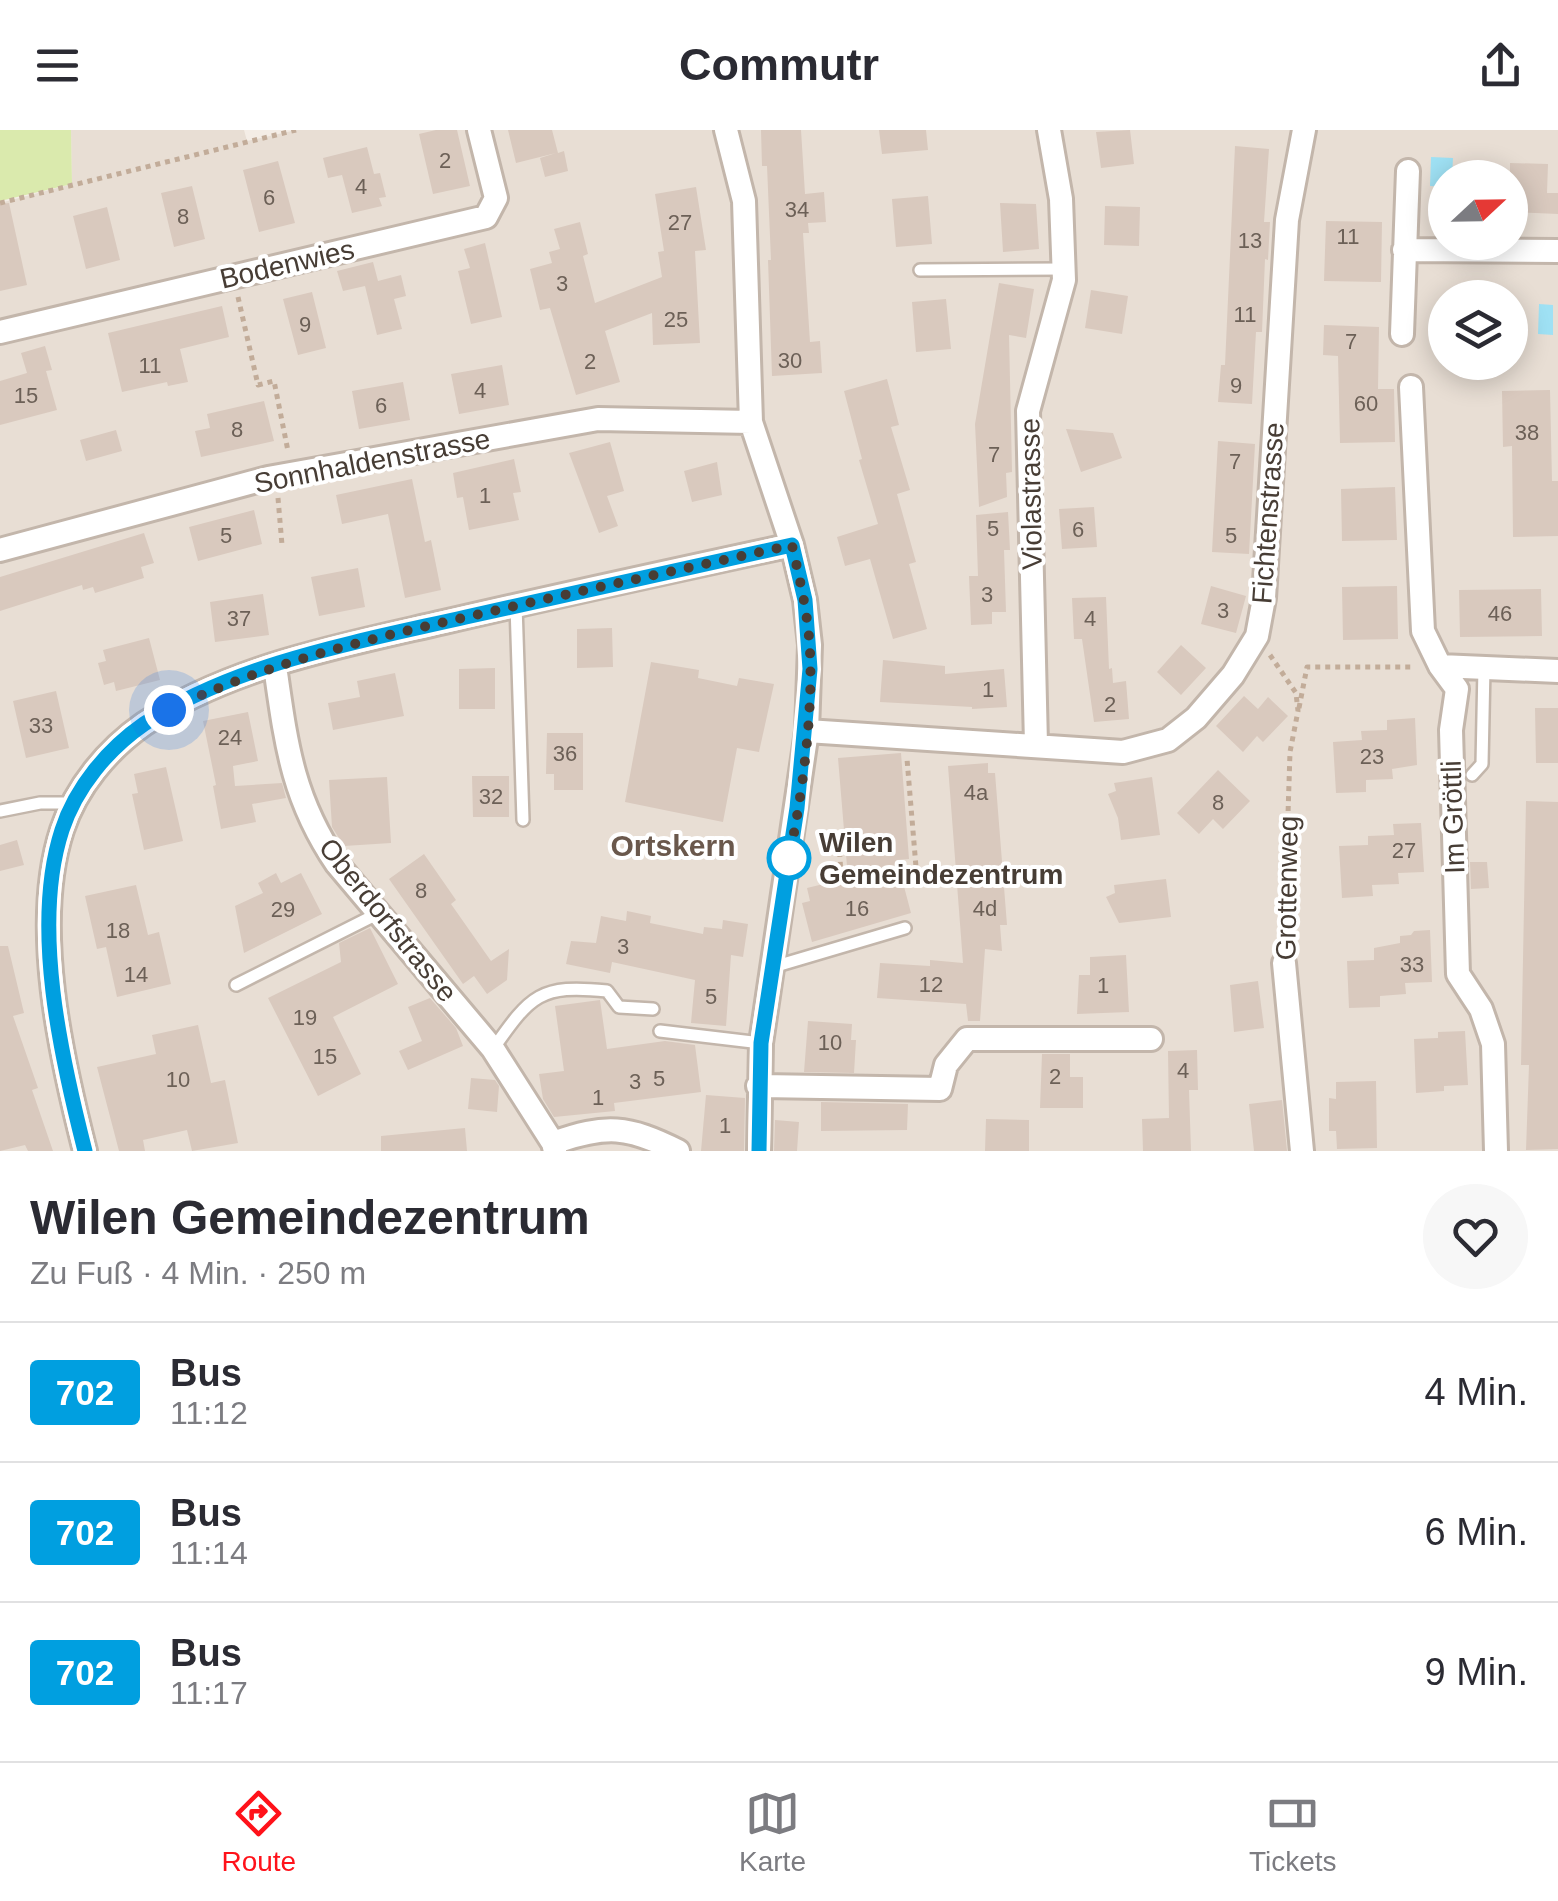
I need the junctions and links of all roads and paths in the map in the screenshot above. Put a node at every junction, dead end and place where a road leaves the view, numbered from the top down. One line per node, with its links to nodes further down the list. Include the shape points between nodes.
1 (296, 130): 7 (path)
2 (479, 130): 12 (street, Bodenwies, via 496,198 486,217)
3 (726, 130): 16 (street, via 744,202)
4 (1049, 130): 10 (street, Violastrasse)
5 (1304, 130): 22 (street, Fichtenstrasse, via 1287,220)
6 (1408, 172): 8 (street)
7 (0, 203)
8 (1404, 250): 9 (street); 14 (street)
9 (1558, 251)
10 (1064, 269): 11 (lane); 30 (street, Violastrasse, via 1028,410)
11 (920, 270)
12 (234, 277): 13 (street, Bodenwies); 17 (path, via 258,385 274,381)
13 (0, 332)
14 (1402, 334)
15 (1411, 387): 24 (street, Im Gröttli)
16 (751, 422): 17 (street, Sonnhaldenstrasse, via 598,419); 19 (street)
17 (284, 475): 18 (path); 20 (street, Sonnhaldenstrasse)
18 (282, 545)
19 (792, 545): 21 (street); 28 (street, via 809,637)
20 (0, 550)
21 (516, 606): 23 (street); 34 (lane)
22 (1257, 636): 27 (path, via 1296,693); 30 (street, Fichtenstrasse, via 1196,718 1168,740 1123,752)
23 (275, 666): 32 (street, via 145,724 122,740); 36 (street, Oberdorfstrasse, via 307,814 337,864)
24 (1430, 666): 25 (street); 27 (path, Grottenweg, via 1308,667); 52 (street, Im Gröttli, via 1457,689 1450,730 1458,974 1493,1044)
25 (1484, 668): 26 (street); 31 (lane, via 1482,764)
26 (1558, 671)
27 (1298, 711): 38 (path, Grottenweg, via 1290,752)
28 (807, 731): 29 (street, Fichtenstrasse); 39 (street)
29 (905, 736): 30 (street, Fichtenstrasse); 35 (path, via 916,867 842,874)
30 (1036, 744)
31 (1472, 775)
32 (73, 803): 33 (lane); 48 (street, via 53,868 51,962 63,1064)
33 (0, 811)
34 (523, 820)
35 (839, 842)
36 (379, 913): 40 (lane); 45 (street, Oberdorfstrasse)
37 (905, 928): 39 (lane)
38 (1284, 962): 51 (street, Grottenweg)
39 (772, 968): 44 (street)
40 (236, 985)
41 (653, 1008): 45 (lane, via 619,1007 607,991 558,989 530,1002)
42 (660, 1031): 44 (lane)
43 (1150, 1038): 46 (street, via 967,1040 946,1065 940,1088)
44 (761, 1043): 46 (street)
45 (493, 1049): 47 (street, Oberdorfstrasse)
46 (758, 1086): 50 (street)
47 (554, 1147): 49 (street, via 585,1131 628,1130)
48 (85, 1151)
49 (678, 1151)
50 (759, 1151)
51 (1302, 1151)
52 (1496, 1151)

